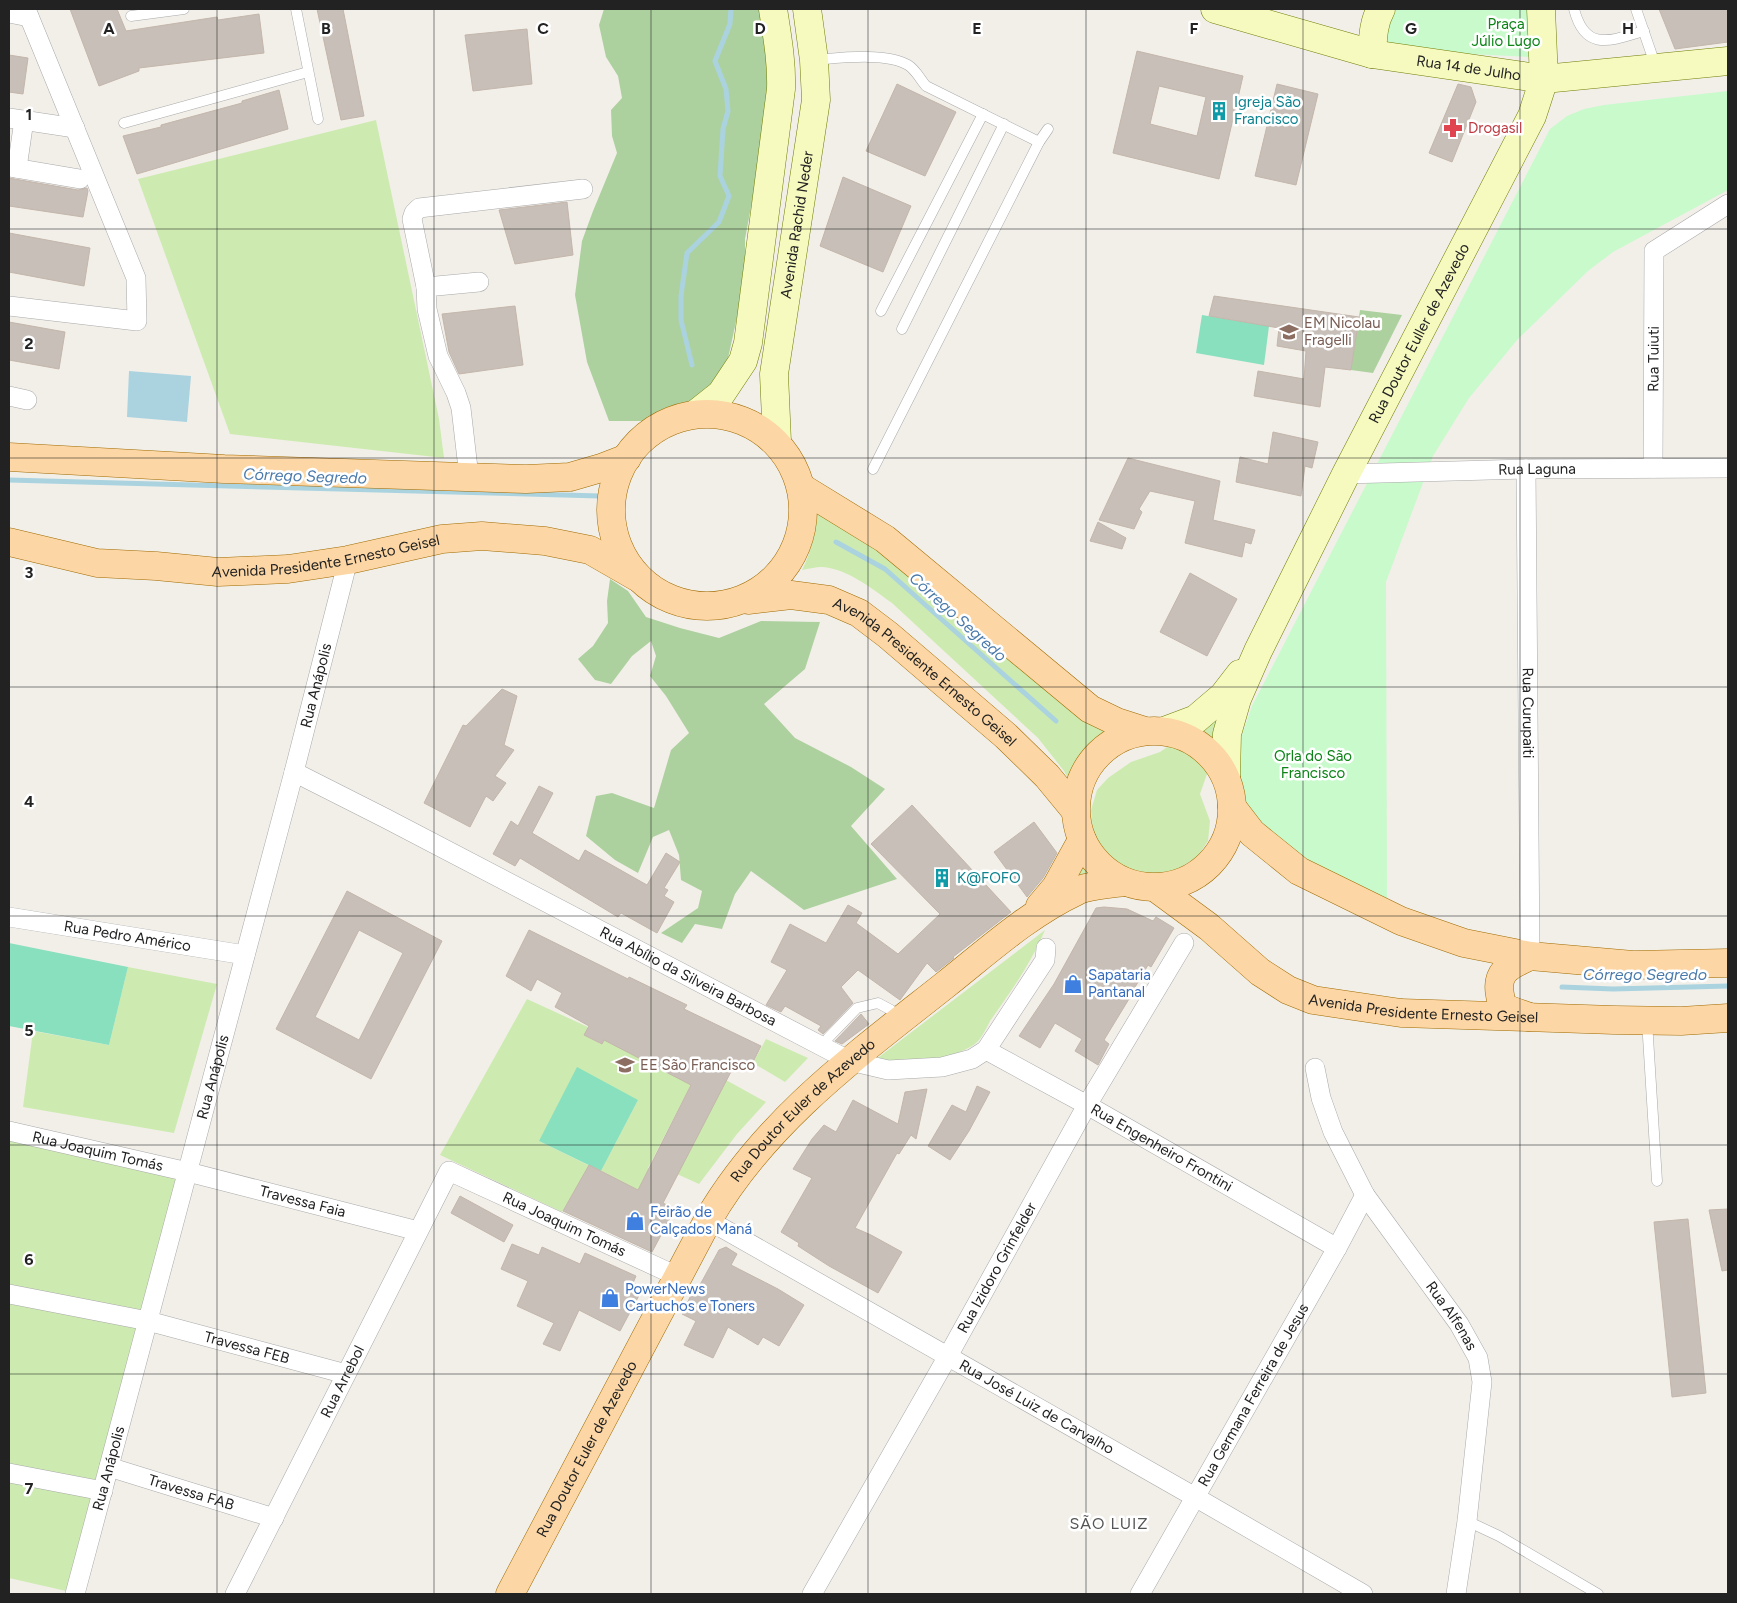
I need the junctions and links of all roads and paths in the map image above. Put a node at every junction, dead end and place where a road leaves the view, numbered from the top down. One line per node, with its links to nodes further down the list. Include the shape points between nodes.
1 (184, 9): 12 (lane)
2 (296, 9): 18 (lane)
3 (773, 9): 37 (street, Avenida Rachid Neder, via 782,76 748,343 743,361 720,394)
4 (808, 9): 15 (street, Avenida Rachid Neder)
5 (1215, 9): 14 (street, Rua 14 de Julho)
6 (1381, 9): 14 (street, via 1376,16)
7 (1541, 9): 19 (street, Rua Doutor Euller de Azevedo)
8 (1574, 9): 13 (lane, via 1579,27 1588,36 1616,40)
9 (1636, 9): 13 (lane)
10 (9, 13): 11 (street)
11 (27, 13): 25 (street)
12 (130, 16)
13 (1644, 31): 17 (lane)
14 (1372, 54): 19 (street, Rua 14 de Julho)
15 (814, 60): 20 (lane, via 873,57 906,64 915,70 926,86); 38 (street, Avenida Rachid Neder, via 816,100 774,374)
16 (1728, 61): 17 (street, Rua 14 de Julho)
17 (1656, 68): 19 (street, Rua 14 de Julho)
18 (308, 72): 22 (lane); 23 (lane)
19 (1544, 79): 47 (street, Rua Doutor Euller de Azevedo, via 1532,116)
20 (983, 114): 24 (lane); 35 (lane)
21 (16, 119): 25 (street); 28 (street)
22 (318, 119)
23 (124, 123)
24 (1004, 124): 27 (lane); 36 (lane)
25 (74, 128): 34 (street, via 136,278 137,321)
26 (1048, 129): 27 (lane)
27 (1039, 142): 45 (lane)
28 (13, 168): 29 (street)
29 (80, 179)
30 (583, 189): 33 (street, via 419,208 412,219)
31 (1728, 204): 43 (street, Rua Tuiuti, via 1654,251)
32 (479, 282): 33 (street)
33 (426, 287): 48 (street, via 427,308 438,356 461,408)
34 (9, 306)
35 (881, 311)
36 (902, 329)
37 (697, 413): 38 (main road, via 726,414 754,424); 41 (main road, via 665,422 637,442)
38 (777, 442): 49 (main road)
39 (9, 447): 42 (main road)
40 (9, 457): 42 (main road)
41 (627, 458): 48 (main road, via 570,477); 54 (main road, via 617,474 610,509 617,546)
42 (73, 460): 48 (main road, via 224,469)
43 (1653, 468): 44 (street, Rua Laguna); 46 (street, Rua Laguna)
44 (1728, 468)
45 (873, 469)
46 (1526, 469): 47 (street, Rua Laguna); 70 (street, Rua Curupaiti)
47 (1346, 474): 56 (street, Rua Doutor Euller de Azevedo)
48 (469, 477)
49 (802, 488): 55 (main road, via 802,533 782,573); 57 (main road, via 885,539 1090,709 1116,722)
50 (9, 542): 53 (main road, Avenida Presidente Ernesto Geisel)
51 (348, 560): 53 (main road, Avenida Presidente Ernesto Geisel, via 288,569 218,572); 54 (main road, Avenida Presidente Ernesto Geisel, via 442,539 482,536 545,541 590,550); 58 (street, Rua Anápolis)
52 (9, 562): 53 (main road)
53 (97, 563)
54 (637, 577): 55 (main road, Avenida Presidente Ernesto Geisel, via 655,592 676,602 700,607)
55 (746, 600): 61 (main road, Avenida Presidente Ernesto Geisel, via 791,595 829,600 859,613 1006,736 1047,776)
56 (1258, 650): 57 (street, Rua Doutor Euller de Azevedo, via 1224,696 1196,719); 59 (street, Rua Doutor Euller de Azevedo, via 1237,699 1227,734)
57 (1155, 731): 59 (main road, via 1182,735 1208,752); 61 (main road, via 1122,736 1097,754 1081,780)
58 (294, 772): 69 (street, Rua Anápolis); 76 (street, Rua Abílio da Silveira Barbosa)
59 (1226, 777): 60 (main road)
60 (1232, 807): 64 (main road, via 1227,837 1211,863 1186,881); 70 (main road, via 1252,833 1299,871 1401,921 1464,943)
61 (1075, 810): 62 (main road)
62 (1082, 840): 63 (main road, via 1100,866); 66 (main road, via 1056,887)
63 (1126, 882): 64 (main road); 66 (main road, via 1080,889)
64 (1156, 888): 72 (main road, Avenida Presidente Ernesto Geisel, via 1210,927 1260,972 1288,990 1313,1000 1401,1013)
65 (9, 917): 69 (street, Rua Pedro Américo)
66 (1030, 918): 74 (main road, Rua Doutor Euler de Azevedo)
67 (1184, 943): 80 (street, Rua Izidoro Grinfelder)
68 (1046, 948): 77 (street, Rua Abílio da Silveira Barbosa, via 1045,960)
69 (245, 955): 83 (street, Rua Anápolis)
70 (1530, 956): 71 (main road, via 1633,965); 72 (main road, via 1508,966 1500,979 1499,989 1506,1008)
71 (1728, 963)
72 (1531, 1018): 75 (main road, Avenida Presidente Ernesto Geisel)
73 (1728, 1018): 75 (main road, Avenida Presidente Ernesto Geisel)
74 (903, 1019): 76 (lane, via 878,1003 857,1008 828,1038); 78 (main road, Rua Doutor Euler de Azevedo)
75 (1647, 1020): 84 (lane)
76 (824, 1047): 78 (street, Rua Abílio da Silveira Barbosa)
77 (986, 1050): 78 (street, Rua Abílio da Silveira Barbosa, via 972,1059 942,1067 888,1070); 80 (street, Rua Engenheiro Frontini)
78 (850, 1060): 86 (main road, Rua Doutor Euler de Azevedo, via 809,1095 769,1137 732,1183)
79 (1315, 1068): 85 (street, Rua Alfenas, via 1332,1132)
80 (1087, 1104): 88 (street, Rua Engenheiro Frontini); 92 (street, Rua Izidoro Grinfelder)
81 (9, 1131): 83 (street, Rua Joaquim Tomás)
82 (449, 1171): 87 (street, Rua Arrebol); 89 (street, Rua Joaquim Tomás)
83 (188, 1172): 87 (street, Travessa Faia); 91 (street, Rua Anápolis)
84 (1657, 1181)
85 (1365, 1195): 88 (street, Rua Germana Ferreira de Jesus); 99 (street, Rua Alfenas, via 1459,1324 1478,1358 1482,1382)
86 (708, 1220): 89 (main road, Rua Doutor Euler de Azevedo); 92 (street, Rua José Luiz de Carvalho)
87 (418, 1231): 93 (street, Rua Arrebol)
88 (1337, 1248): 97 (street, Rua Germana Ferreira de Jesus)
89 (679, 1277): 102 (main road, Rua Doutor Euler de Azevedo)
90 (9, 1294): 91 (street, Travessa FEB)
91 (148, 1321): 93 (street, Travessa FEB); 94 (street, Rua Anápolis)
92 (948, 1356): 97 (street, Rua José Luiz de Carvalho); 103 (street, Rua Izidoro Grinfelder)
93 (346, 1374): 98 (street, Rua Arrebol)
94 (109, 1467): 96 (street, Rua Anápolis); 98 (street, Travessa FAB)
95 (9, 1473): 96 (street)
96 (103, 1491): 100 (street, Rua Anápolis)
97 (1196, 1497): 104 (street, Rua Germana Ferreira de Jesus); 105 (street, Rua José Luiz de Carvalho)
98 (274, 1518): 101 (street, Rua Arrebol)
99 (1467, 1521): 106 (street, Rua Alfenas); 107 (lane)
100 (75, 1594)
101 (235, 1594)
102 (510, 1594)
103 (812, 1594)
104 (1140, 1594)
105 (1363, 1594)
106 (1456, 1594)
107 (1598, 1594)

